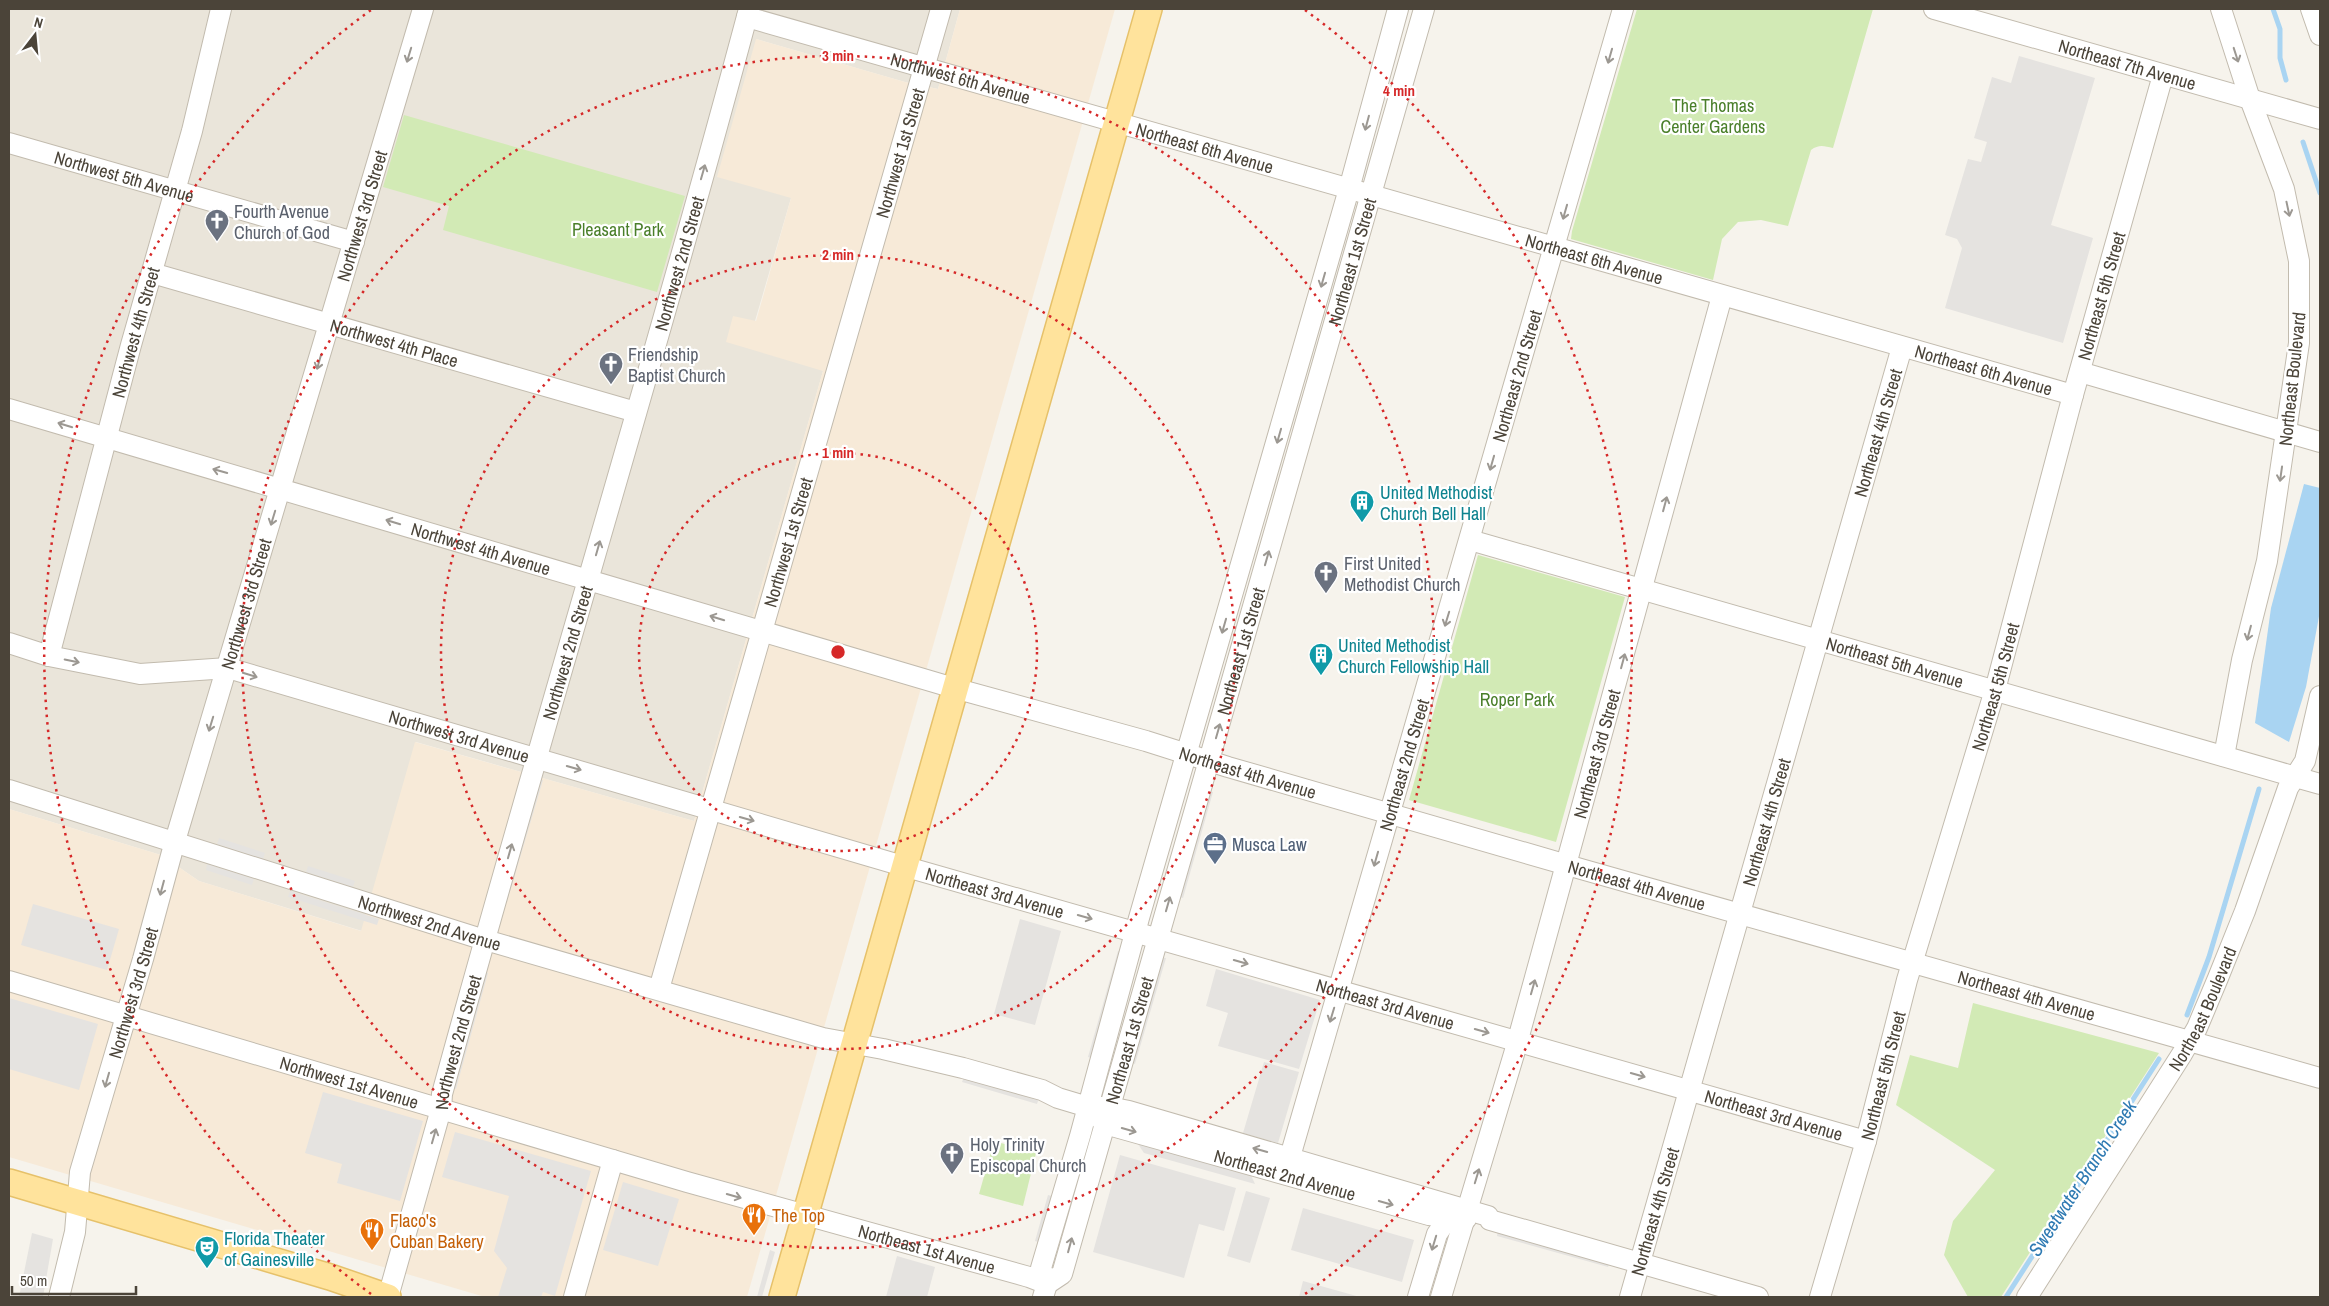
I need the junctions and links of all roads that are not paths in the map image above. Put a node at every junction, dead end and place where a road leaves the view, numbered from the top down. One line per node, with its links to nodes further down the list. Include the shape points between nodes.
1 (221, 9): 23 (street, Northwest 4th Street)
2 (423, 9): 25 (street, Northwest 3rd Street, one-way to 25)
3 (941, 9): 16 (street, Northwest 1st Street)
4 (1148, 9): 20 (main road)
5 (1398, 9): 14 (street, Northeast 1st Street)
6 (1424, 9): 15 (street, Northeast 1st Street)
7 (1623, 9): 26 (street, Northeast 2nd Street, one-way to 26)
8 (1934, 9): 12 (street, Northeast 7th Avenue)
9 (2220, 9): 18 (street, Northeast Boulevard, one-way to 18)
10 (2311, 9): 13 (street)
11 (748, 13): 16 (street, Northwest 6th Avenue); 36 (street, Northwest 2nd Street, one-way to 11)
12 (1995, 17): 17 (street, Northeast 7th Avenue)
13 (2320, 35)
14 (1390, 37): 15 (street); 22 (street, Northeast 1st Street, one-way to 22)
15 (1414, 43): 24 (street, Northeast 1st Street)
16 (924, 69): 20 (street, Northwest 6th Avenue); 46 (street, Northwest 1st Street)
17 (2163, 75): 18 (street, Northeast 7th Avenue); 32 (street, Northeast 5th Street)
18 (2250, 100): 19 (street, Northeast 7th Avenue); 37 (street, Northeast Boulevard, one-way to 37, via 2284,189 2299,261 2299,343)
19 (2320, 119)
20 (1117, 122): 22 (street, Northeast 6th Avenue); 51 (main road)
21 (9, 143): 23 (street, Northwest 5th Avenue)
22 (1349, 189): 24 (street, Northeast 6th Avenue); 31 (street, Northeast 1st Street, one-way to 31)
23 (175, 191): 25 (street, Northwest 5th Avenue); 27 (street, Northwest 4th Street)
24 (1372, 196): 26 (street, Northeast 6th Avenue); 33 (street, Northeast 1st Street)
25 (354, 242): 29 (street, Northwest 3rd Street)
26 (1554, 248): 28 (street, Northeast 6th Avenue); 41 (street, Northeast 2nd Street, one-way to 41)
27 (152, 273): 29 (street, Northwest 4th Place); 38 (street, Northwest 4th Street)
28 (1722, 296): 30 (street, Northeast 6th Avenue); 43 (street, Northeast 3rd Street, one-way to 28)
29 (330, 324): 36 (street, Northwest 4th Place); 40 (street, Northwest 3rd Street, one-way to 40)
30 (1902, 347): 34 (street, Northeast 6th Avenue); 47 (street, Northeast 4th Street)
31 (1298, 369): 33 (street); 44 (street, Northeast 1st Street, one-way to 44)
32 (2080, 372): 34 (street, Northeast 5th Street); 37 (street, Northeast 6th Avenue)
33 (1319, 375): 45 (street, Northeast 1st Street, one-way to 33)
34 (2073, 395): 52 (street, Northeast 5th Street)
35 (9, 409): 38 (street, Northwest 4th Avenue, one-way to 35)
36 (636, 412): 42 (street, Northwest 2nd Street, one-way to 36)
37 (2287, 432): 39 (street, Northeast 6th Avenue); 55 (street, Northeast Boulevard, one-way to 55, via 2267,560 2242,660)
38 (108, 438): 40 (street, Northwest 4th Avenue, one-way to 38); 49 (street, Northwest 4th Street)
39 (2320, 442)
40 (282, 489): 42 (street, Northwest 4th Avenue, one-way to 40); 50 (street, Northwest 3rd Street, one-way to 50)
41 (1470, 540): 43 (street, Northeast 5th Avenue); 62 (street, Northeast 2nd Street, one-way to 62)
42 (589, 580): 46 (street, Northwest 4th Avenue, one-way to 42); 56 (street, Northwest 2nd Street)
43 (1642, 589): 47 (street, Northeast 5th Avenue); 64 (street, Northeast 3rd Street, one-way to 43)
44 (1232, 600): 45 (street); 54 (street, Northeast 1st Street, one-way to 54)
45 (1254, 607): 57 (street, Northeast 1st Street, one-way to 45)
46 (763, 632): 51 (street, Northwest 4th Avenue); 61 (street, Northwest 1st Street)
47 (1819, 640): 52 (street, Northeast 5th Avenue); 66 (street, Northeast 4th Street)
48 (9, 643): 49 (street, Northwest 3rd Avenue)
49 (48, 656): 50 (street, Northwest 3rd Avenue, one-way to 50, via 140,674)
50 (228, 668): 56 (street, Northwest 3rd Avenue, one-way to 56); 63 (street, Northwest 3rd Street, one-way to 63)
51 (954, 688): 54 (street, Northeast 4th Avenue); 65 (main road)
52 (1995, 690): 55 (street, Northeast 5th Avenue); 70 (street, Northeast 5th Street)
53 (2320, 696): 58 (street, Northeast Boulevard, via 2305,761)
54 (1187, 754): 57 (street, Northeast 4th Avenue); 67 (street, Northeast 1st Street)
55 (2224, 756): 58 (street, Northeast 5th Avenue)
56 (537, 758): 61 (street, Northwest 3rd Avenue, one-way to 61); 69 (street, Northwest 2nd Street, one-way to 56)
57 (1210, 761): 62 (street, Northeast 4th Avenue); 68 (street, Northeast 1st Street, one-way to 57)
58 (2295, 776): 59 (street, Northeast 5th Avenue); 76 (street, Northeast Boulevard, via 2218,978)
59 (2320, 784)
60 (9, 790): 63 (street, Northwest 2nd Avenue)
61 (712, 809): 65 (street, Northwest 3rd Avenue, one-way to 65); 72 (street, Northwest 1st Street)
62 (1390, 812): 64 (street, Northeast 4th Avenue); 73 (street, Northeast 2nd Street, one-way to 73)
63 (175, 841): 69 (street, Northwest 2nd Avenue); 74 (street, Northwest 3rd Street, one-way to 74)
64 (1567, 865): 66 (street, Northeast 4th Avenue); 75 (street, Northeast 3rd Street, one-way to 64)
65 (903, 866): 67 (street, Northeast 3rd Avenue, one-way to 67); 77 (main road)
66 (1739, 915): 70 (street, Northeast 4th Avenue); 79 (street, Northeast 4th Street)
67 (1136, 931): 68 (street, Northeast 3rd Avenue); 80 (street, Northeast 1st Street)
68 (1158, 938): 73 (street, Northeast 3rd Avenue, one-way to 73); 82 (street, Northeast 1st Street)
69 (485, 940): 72 (street, Northwest 2nd Avenue); 81 (street, Northwest 2nd Street, via 442,1094)
70 (1912, 964): 76 (street, Northeast 4th Avenue); 83 (street, Northeast 5th Street)
71 (9, 981): 74 (street, Northwest 1st Avenue)
72 (659, 989): 77 (street, Northwest 2nd Avenue)
73 (1339, 991): 75 (street, Northeast 3rd Avenue, one-way to 75); 85 (street, Northeast 2nd Street, one-way to 85)
74 (126, 1016): 81 (street, Northwest 1st Avenue); 87 (street, Northwest 3rd Street, one-way to 87, via 80,1172)
75 (1518, 1041): 79 (street, Northeast 3rd Avenue, one-way to 79); 89 (street, Northeast 3rd Street, one-way to 75)
76 (2189, 1042): 78 (street, Northeast 4th Avenue); 101 (street, Northeast Boulevard)
77 (853, 1044): 80 (street, via 963,1068); 88 (main road)
78 (2320, 1078)
79 (1688, 1090): 83 (street, Northeast 3rd Avenue); 90 (street, Northeast 4th Street)
80 (1088, 1106): 82 (street); 91 (street, Northeast 1st Street, via 1041,1268)
81 (442, 1108): 84 (street, Northwest 1st Avenue); 93 (street, Northwest 2nd Street, one-way to 81)
82 (1107, 1115): 85 (street, Northeast 2nd Avenue); 91 (street, Northeast 1st Street, one-way to 82, via 1062,1274)
83 (1866, 1141): 100 (street, Northeast 5th Street)
84 (613, 1160): 88 (street, Northwest 1st Avenue, one-way to 88); 94 (street)
85 (1288, 1166): 89 (street, Northeast 2nd Avenue)
86 (9, 1182): 87 (main road)
87 (78, 1202): 92 (street, Northwest 3rd Street, via 75,1232); 93 (main road)
88 (806, 1216): 91 (street, Northeast 1st Avenue, via 1030,1277); 95 (main road)
89 (1460, 1216): 90 (street, Northeast 2nd Avenue, via 1488,1216 1490,1220); 96 (street, Northeast 3rd Street, one-way to 96, via 1444,1224 1437,1234); 97 (street, Northeast 3rd Street)
90 (1640, 1263): 98 (street, Northeast 4th Street); 99 (street, Northeast 2nd Avenue)
91 (1045, 1291)
92 (59, 1297)
93 (388, 1297)
94 (574, 1297)
95 (782, 1297)
96 (1418, 1297)
97 (1440, 1297)
98 (1630, 1297)
99 (1758, 1297)
100 (1820, 1297)
101 (2027, 1297)

